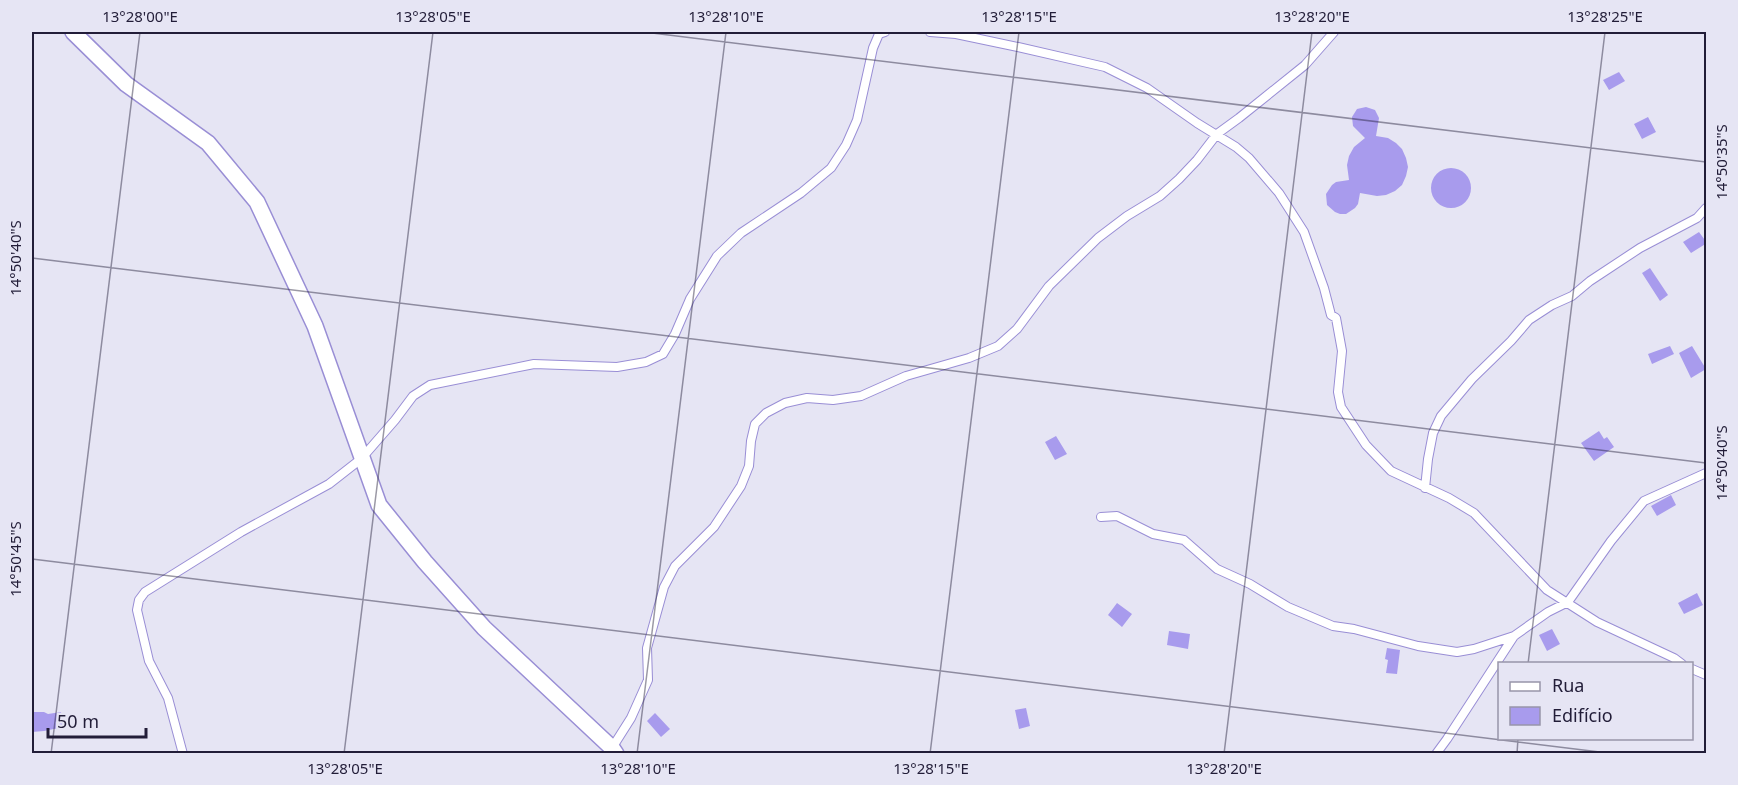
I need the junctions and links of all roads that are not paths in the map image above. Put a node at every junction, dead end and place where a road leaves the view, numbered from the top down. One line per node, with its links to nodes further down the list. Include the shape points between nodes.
1 (73, 32): 7 (street, via 126,84 208,143 257,202 315,326)
2 (885, 32): 7 (lane, via 879,34 873,48 857,120 831,168 801,194 741,232 717,256 690,298 663,354 646,363 617,367 534,364 430,385 413,396)
3 (930, 32): 5 (lane, via 956,34 1105,67 1147,88)
4 (1334, 32): 5 (lane, via 1305,65)
5 (1217, 134): 9 (lane, via 1249,158 1280,193 1304,232 1331,315 1336,318 1342,351 1338,392 1341,407 1366,445 1391,471); 16 (lane, via 1173,185 1127,216 1074,260 998,346 906,376 861,396 784,403 755,424 749,466 741,486 714,527 675,566 664,587 647,648 648,680)
6 (1707, 208): 9 (lane, via 1697,218 1640,248 1530,320 1441,416 1433,434)
7 (361, 459): 16 (street, via 379,505 425,562 484,628); 17 (lane, via 329,484 241,532 145,592 139,600 137,610 149,661 168,698)
8 (1707, 472): 11 (lane, via 1644,501)
9 (1425, 488): 11 (lane, via 1474,513 1547,590)
10 (1101, 517): 12 (lane, via 1117,516 1153,534 1184,540 1217,569 1334,626 1457,652)
11 (1568, 602): 12 (lane); 13 (lane, via 1597,622)
12 (1514, 636): 18 (lane)
13 (1680, 662)
14 (1693, 669): 15 (lane)
15 (1707, 675)
16 (614, 751)
17 (183, 753)
18 (1436, 753)

